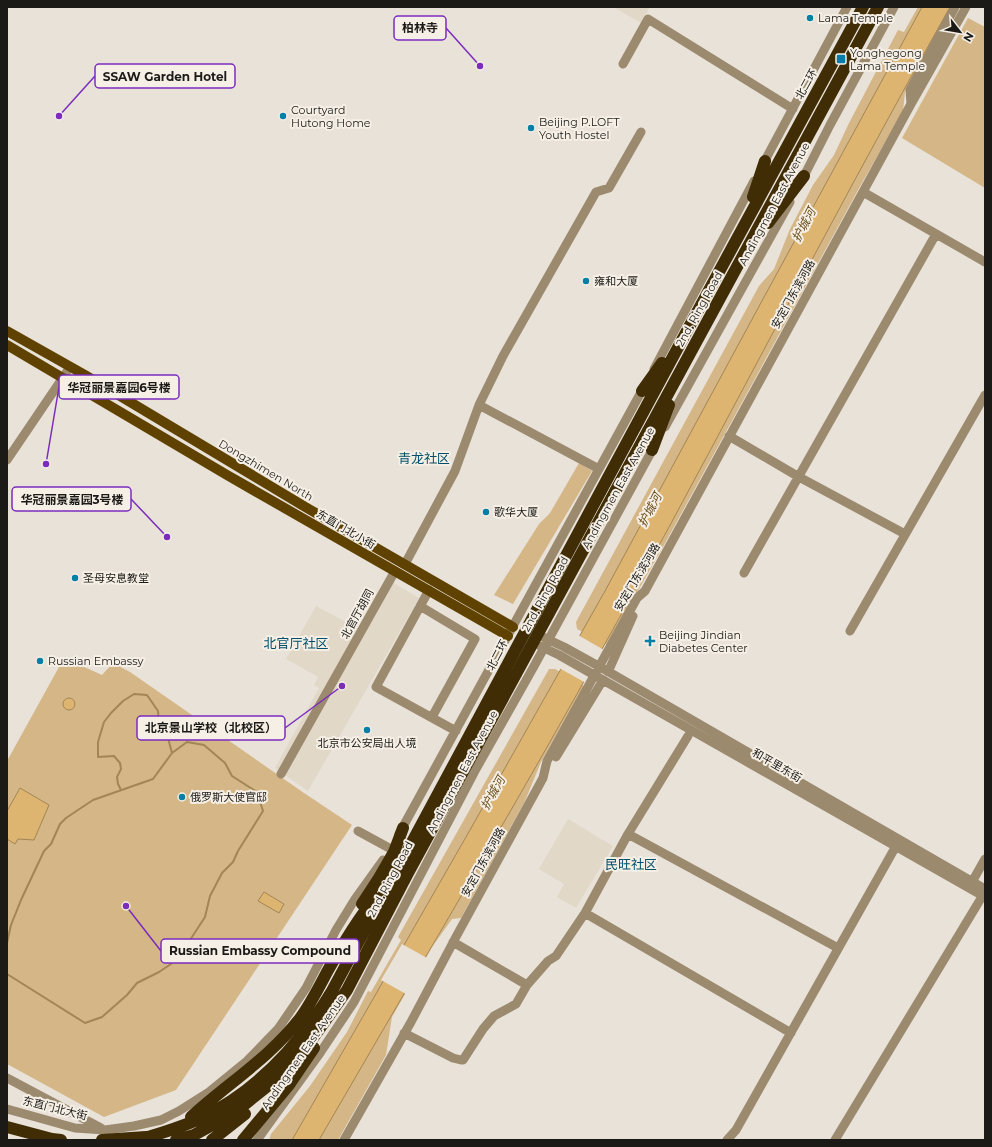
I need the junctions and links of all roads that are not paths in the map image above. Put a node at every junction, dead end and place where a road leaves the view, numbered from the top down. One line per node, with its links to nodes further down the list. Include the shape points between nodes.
1 (847, 7): 9 (street)
2 (863, 7): 14 (highway, 北二环)
3 (878, 7): 19 (highway, 2nd. Ring Road)
4 (894, 7): 12 (street, Andingmen East Avenue)
5 (956, 7): 8 (street, via 910,90)
6 (966, 7): 8 (street, 安定门东滨河路)
7 (623, 64): 9 (street, via 648,19)
8 (911, 104): 16 (street, 安定门东滨河路)
9 (793, 109): 10 (street)
10 (787, 120): 12 (street); 13 (street)
11 (641, 132): 29 (street, via 609,188 596,192 503,356)
12 (822, 141): 15 (street, Andingmen East Avenue)
13 (765, 160): 17 (highway); 27 (street)
14 (772, 174): 17 (highway, 2nd. Ring Road)
15 (804, 176): 19 (highway); 32 (street, Andingmen East Avenue)
16 (863, 192): 18 (street); 31 (street, 安定门东滨河路)
17 (743, 228): 21 (highway, 2nd. Ring Road)
18 (936, 234): 20 (street); 35 (street)
19 (746, 251): 24 (highway, 2nd. Ring Road)
20 (985, 262)
21 (689, 327): 27 (highway); 30 (highway, 2nd. Ring Road)
22 (7, 330): 25 (main road, Dongzhimen North)
23 (7, 345): 26 (main road, 东直门北小街)
24 (686, 361): 32 (highway); 68 (highway, 2nd. Ring Road)
25 (70, 367): 26 (street); 37 (main road, Dongzhimen North)
26 (64, 378): 33 (street); 37 (main road, 东直门北小街, via 227,475)
27 (642, 391): 34 (street)
28 (985, 395): 39 (street)
29 (479, 404): 34 (street); 40 (street, via 455,471)
30 (631, 435): 68 (highway, 北二环)
31 (729, 436): 35 (street); 45 (street, 安定门东滨河路)
32 (652, 450): 38 (street, Andingmen East Avenue)
33 (7, 460)
34 (599, 469): 36 (street)
35 (798, 477): 39 (street); 42 (street)
36 (581, 502): 38 (street); 43 (street)
37 (304, 513): 40 (main road, Dongzhimen North); 41 (main road, 东直门北小街)
38 (614, 519): 46 (street, Andingmen East Avenue)
39 (905, 534): 49 (street)
40 (405, 564): 48 (main road, Dongzhimen North)
41 (394, 571): 44 (main road, 东直门北小街); 60 (street, 北官厅胡同)
42 (744, 574)
43 (539, 578): 46 (street); 48 (street)
44 (429, 590): 47 (street); 48 (main road, 东直门北小街)
45 (645, 591): 54 (street); 61 (street, 安定门东滨河路, via 637,598 547,761)
46 (572, 596): 50 (street, Andingmen East Avenue)
47 (420, 606): 55 (street, via 475,639); 55 (street, via 376,687)
48 (511, 631): 50 (street, 和平里东街); 51 (street, 和平里东街); 52 (street)
49 (850, 631)
50 (549, 639): 51 (street, Andingmen East Avenue); 54 (street, 和平里东街)
51 (544, 648): 53 (street, Andingmen East Avenue); 54 (street, 和平里东街)
52 (500, 650): 53 (street); 56 (street)
53 (534, 668): 59 (street, Andingmen East Avenue)
54 (602, 674): 61 (street); 65 (street, 和平里东街); 69 (street, 和平里东街)
55 (432, 717): 56 (street)
56 (456, 731): 58 (street)
57 (688, 736): 64 (street)
58 (445, 750): 59 (street); 62 (street)
59 (476, 769): 94 (street, Andingmen East Avenue, via 354,1002 325,1047)
60 (281, 774)
61 (543, 778): 72 (street, 安定门东滨河路)
62 (403, 828): 66 (street); 74 (highway, via 394,852 356,913)
63 (358, 831): 66 (street)
64 (628, 834): 71 (street); 73 (street)
65 (896, 846): 70 (street, 和平里东街); 73 (street)
66 (391, 849): 81 (street, via 355,899 306,988 278,1029 247,1061)
67 (985, 859): 69 (street)
68 (400, 871): 74 (highway, via 357,921); 76 (highway, 2nd. Ring Road); 87 (highway, 2nd. Ring Road, via 318,1013 277,1063 256,1083)
69 (972, 882): 70 (street)
70 (984, 894): 97 (street)
71 (585, 913): 75 (street, via 556,956 548,961); 78 (street)
72 (453, 942): 75 (street); 77 (street, 安定门东滨河路)
73 (838, 948): 78 (street)
74 (327, 972): 87 (highway, via 300,1017 279,1042 196,1112 176,1131)
75 (527, 985): 77 (street, via 516,1004 494,1016 463,1060)
76 (347, 990): 79 (highway, 2nd. Ring Road); 93 (highway, via 303,1065)
77 (404, 1033): 95 (street, 安定门东滨河路)
78 (791, 1033): 96 (street, via 736,1130)
79 (303, 1052): 87 (highway, 2nd. Ring Road, via 275,1080 234,1113 194,1135); 92 (highway, via 275,1087)
80 (7, 1078): 86 (street)
81 (209, 1092): 86 (street, 东直门北大街, via 161,1120); 87 (highway)
82 (7, 1109): 86 (street, 东直门北大街)
83 (7, 1119): 89 (highway)
84 (7, 1127): 90 (highway)
85 (7, 1134): 88 (highway)
86 (104, 1135): 87 (highway)
87 (173, 1138): 91 (highway, 2nd. Ring Road)
88 (30, 1140)
89 (38, 1140)
90 (61, 1140)
91 (138, 1140)
92 (212, 1140)
93 (243, 1140)
94 (256, 1140)
95 (344, 1140)
96 (727, 1140)
97 (835, 1140)

